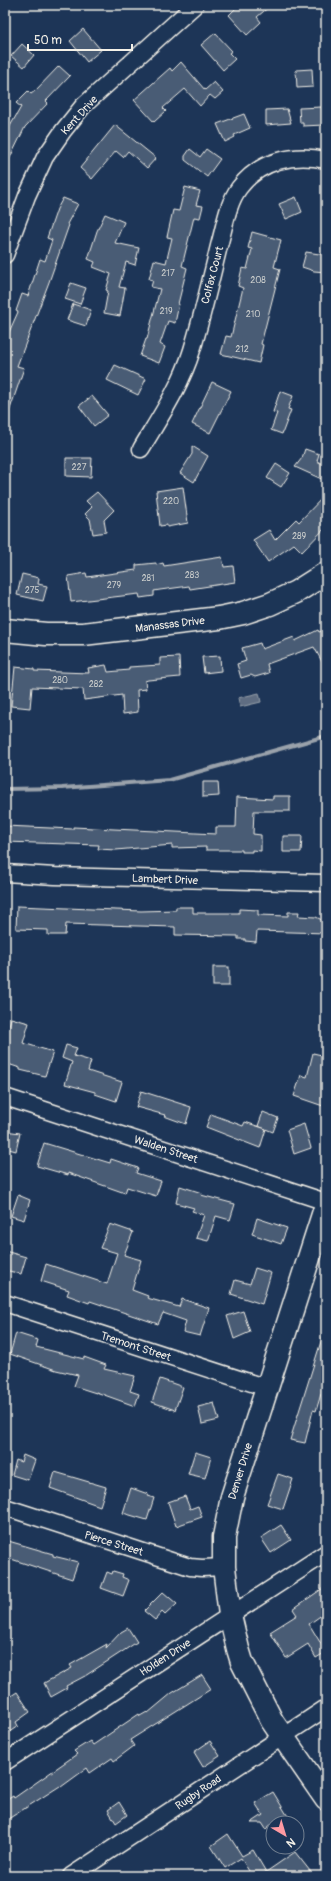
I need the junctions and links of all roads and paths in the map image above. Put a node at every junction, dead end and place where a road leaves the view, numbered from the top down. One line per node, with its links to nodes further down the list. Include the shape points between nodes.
1 (196, 5): 3 (street, Kent Drive, via 84,106 63,131 45,157)
2 (326, 160): 4 (street, Colfax Court, via 303,156 277,161 253,174 239,188 228,214 186,367)
3 (5, 255)
4 (141, 449)
5 (326, 573): 6 (street, Manassas Drive, via 296,592 270,604 219,618 83,634)
6 (5, 630)
7 (5, 873): 8 (street, Lambert Drive)
8 (326, 883)
9 (5, 1097): 10 (street, Walden Street)
10 (326, 1203): 12 (street, Denver Drive)
11 (5, 1303): 12 (street, Tremont Street)
12 (267, 1388): 15 (street, Denver Drive, via 232,1497 224,1537)
13 (5, 1507): 15 (street, Pierce Street, via 190,1567)
14 (326, 1552): 16 (street, Holden Drive)
15 (224, 1566): 16 (street, Denver Drive)
16 (230, 1615): 18 (street, Denver Drive, via 242,1662 272,1721); 19 (street, Holden Drive)
17 (326, 1708): 18 (street, Rugby Road)
18 (283, 1736): 20 (street, Denver Drive); 21 (street, Rugby Road)
19 (5, 1762)
20 (326, 1799)
21 (71, 1876)

